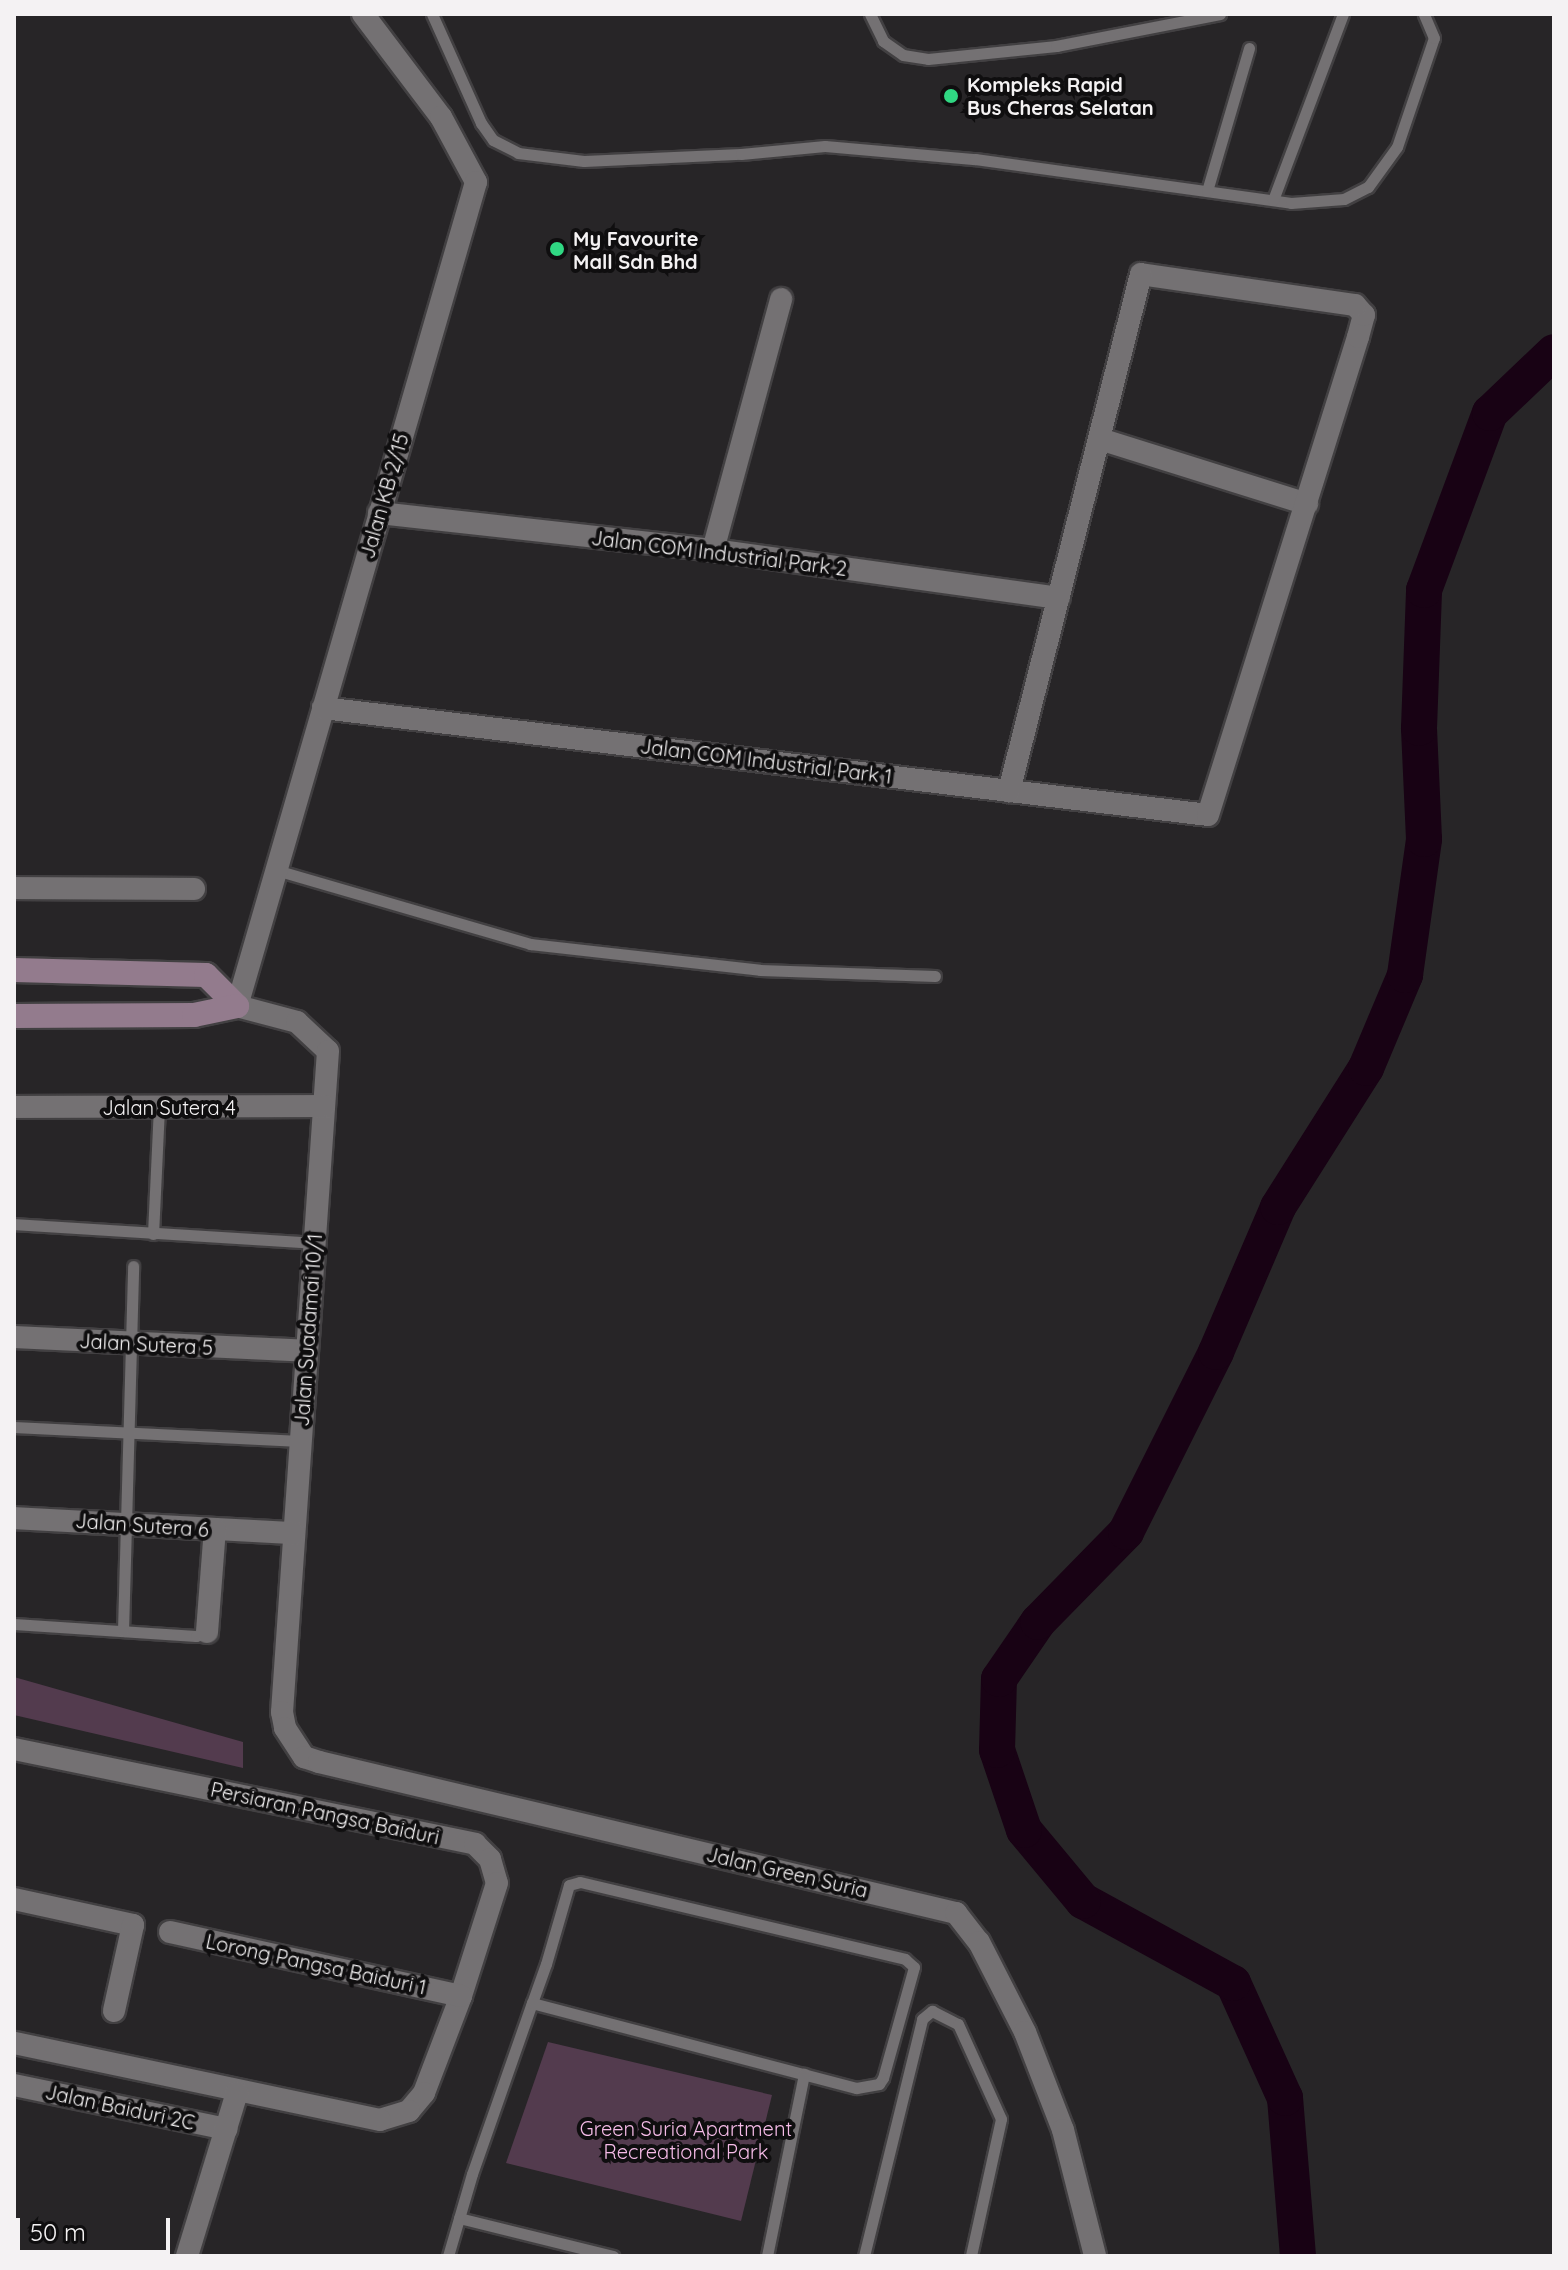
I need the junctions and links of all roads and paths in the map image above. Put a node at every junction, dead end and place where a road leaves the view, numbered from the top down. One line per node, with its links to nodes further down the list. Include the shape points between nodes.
1 (363, 14): 13 (street, Jalan KB 2/15, via 441,117 476,182)
2 (432, 14): 8 (lane, via 481,123 493,140 518,153 584,161 825,146 975,159)
3 (870, 14): 4 (lane, via 883,41 903,55 928,59 1056,46)
4 (1220, 14)
5 (1343, 14): 9 (lane)
6 (1424, 14): 9 (lane, via 1434,38 1397,147 1368,187 1344,199)
7 (1249, 48): 8 (lane)
8 (1207, 191): 9 (lane)
9 (1273, 200)
10 (781, 299): 14 (street)
11 (1100, 439): 12 (street); 12 (street, via 1141,274 1355,305 1364,315); 15 (street)
12 (1307, 504): 17 (street, Jalan COM Industrial Park 1, via 1208,815)
13 (379, 513): 14 (street, Jalan COM Industrial Park 2); 16 (street, Jalan KB 2/15)
14 (713, 550): 15 (street, Jalan COM Industrial Park 2)
15 (1059, 598): 17 (street)
16 (323, 708): 17 (street, Jalan COM Industrial Park 1); 18 (street, Jalan KB 2/15)
17 (1009, 791)
18 (275, 870): 22 (lane, via 530,944 760,970); 23 (street, Jalan KB 2/15)
19 (14, 888): 20 (street)
20 (194, 889)
21 (14, 970): 23 (street, via 206,975)
22 (935, 976)
23 (237, 1006): 24 (street, Jalan Suadamai 10/1, via 194,1015); 25 (street, Jalan Suadamai 10/1, via 297,1022 315,1036 328,1051)
24 (14, 1016)
25 (324, 1106): 27 (street, Jalan Sutera 4); 30 (street, Jalan Suadamai 10/1)
26 (14, 1107): 27 (street, Jalan Sutera 4)
27 (159, 1107): 29 (lane)
28 (14, 1224): 29 (lane)
29 (153, 1234): 30 (lane)
30 (315, 1243): 34 (street, Jalan Suadamai 10/1)
31 (133, 1266): 33 (lane)
32 (14, 1337): 33 (street, Jalan Sutera 5)
33 (130, 1344): 34 (street, Jalan Sutera 5); 36 (lane)
34 (306, 1351): 37 (street, Jalan Suadamai 10/1)
35 (14, 1427): 36 (lane)
36 (129, 1432): 37 (lane); 39 (lane)
37 (300, 1441): 41 (street, Jalan Suadamai 10/1)
38 (14, 1518): 39 (street, Jalan Sutera 6)
39 (128, 1523): 40 (street, Jalan Sutera 6); 43 (lane)
40 (215, 1529): 41 (street, Jalan Sutera 6); 44 (street)
41 (294, 1533): 45 (street, Jalan Suadamai 10/1)
42 (14, 1624): 43 (lane)
43 (123, 1631): 44 (lane, via 196,1636)
44 (207, 1632)
45 (282, 1712): 64 (street, Jalan Green Suria, via 285,1728 304,1757 319,1762 956,1913 979,1942 1025,2032 1063,2130)
46 (14, 1749): 49 (street, Persiaran Pangsa Baiduri, via 475,1844 490,1859 497,1883)
47 (14, 1899): 51 (street, via 133,1925)
48 (170, 1932): 49 (street, Lorong Pangsa Baiduri 1)
49 (461, 1996): 55 (street, Persiaran Pangsa Baiduri, via 424,2093 409,2111 380,2120)
50 (532, 2003): 53 (lane); 53 (lane, via 569,1885 580,1882 910,1961 914,1967 879,2084 856,2088); 57 (lane)
51 (114, 2011)
52 (14, 2043): 55 (street)
53 (804, 2074): 61 (lane)
54 (14, 2085): 56 (street, Jalan Baiduri 2C)
55 (237, 2092): 56 (street)
56 (226, 2129): 58 (street)
57 (459, 2218): 59 (lane); 60 (lane)
58 (187, 2256)
59 (448, 2256)
60 (613, 2256)
61 (767, 2256)
62 (864, 2256): 63 (lane, via 922,2019 932,2011 958,2024 1001,2119)
63 (971, 2256)
64 (1095, 2256)

